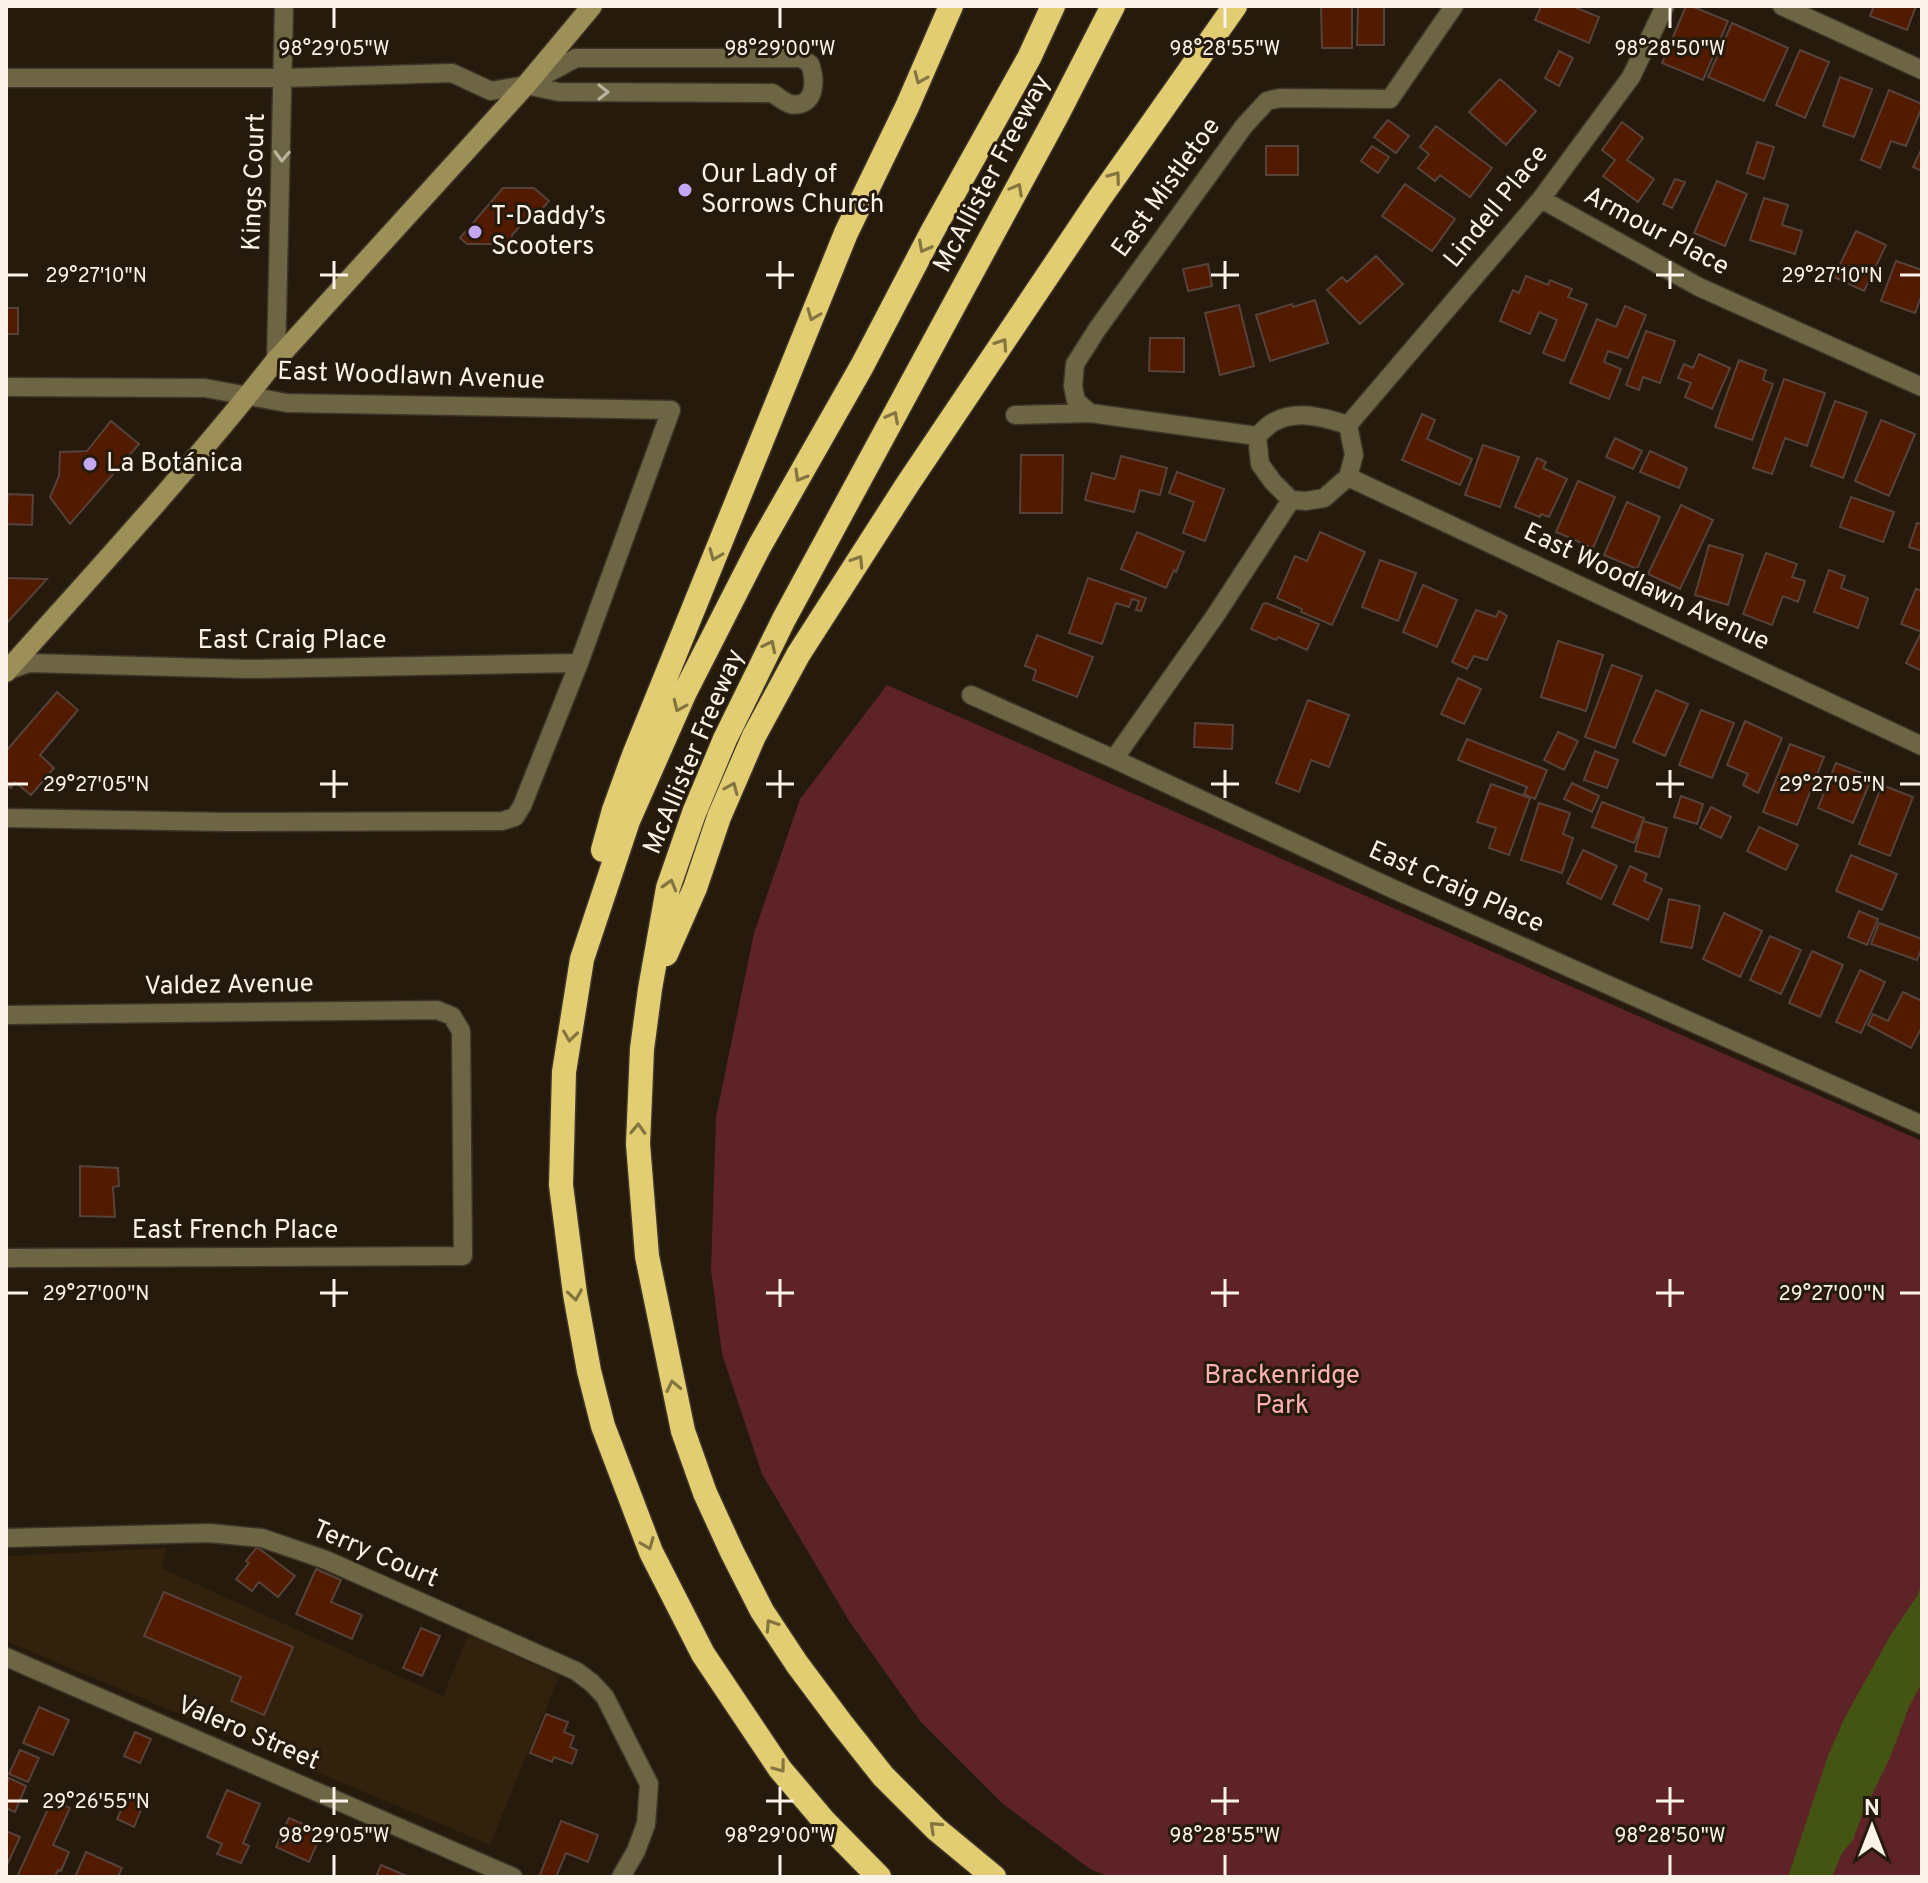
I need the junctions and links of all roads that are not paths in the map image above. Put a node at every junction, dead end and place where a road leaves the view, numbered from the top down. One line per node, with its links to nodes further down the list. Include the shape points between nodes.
1 (284, 6): 12 (street, Kings Court)
2 (592, 6): 13 (main road)
3 (951, 6): 31 (highway, one-way to 31, via 846,233 634,755 600,859)
4 (1053, 6): 31 (highway, McAllister Freeway, one-way to 31, via 685,692 628,821)
5 (1113, 6): 32 (highway, McAllister Freeway, one-way to 5, via 668,888 725,739)
6 (1235, 6): 32 (highway, one-way to 6, via 754,736 798,655 1099,199)
7 (1454, 6): 19 (street, East Mistletoe, via 1390,99 1280,98 1267,101 1244,126 1075,364 1076,401)
8 (1665, 6): 14 (street, Lindell Place, via 1631,77)
9 (1782, 6): 10 (street)
10 (1922, 70)
11 (6, 78): 12 (street)
12 (284, 78): 13 (street, via 452,73 491,91); 15 (street, Kings Court, one-way to 15)
13 (526, 85): 13 (street, one-way to 13, via 559,92 772,93 789,104 803,102 815,82 810,64 801,58 576,58); 15 (main road)
14 (1541, 199): 17 (street, Armour Place, via 1699,287); 21 (street, Lindell Place)
15 (276, 360): 18 (main road)
16 (6, 387): 18 (street, East Woodlawn Avenue, via 205,388)
17 (1922, 387)
18 (248, 396): 25 (street, East Woodlawn Avenue, via 287,403 671,410); 26 (main road)
19 (1090, 413): 20 (street); 22 (street)
20 (1015, 415)
21 (1348, 425): 22 (street, via 1298,415 1273,423); 23 (street, via 1354,455)
22 (1257, 436): 24 (street, via 1260,464)
23 (1348, 477): 24 (street, via 1324,498); 28 (street, East Woodlawn Avenue)
24 (1291, 500): 29 (street)
25 (579, 663): 26 (street, East Craig Place, via 248,669 29,663); 30 (street, via 522,806 515,817 502,821)
26 (6, 671)
27 (971, 695): 29 (street, East Craig Place)
28 (1922, 746)
29 (1114, 759): 34 (street, East Craig Place)
30 (6, 818)
31 (582, 959): 41 (highway, McAllister Freeway, one-way to 41, via 564,1072 561,1185 575,1294 603,1426 651,1552 703,1654 780,1769)
32 (650, 989): 42 (highway, McAllister Freeway, one-way to 32, via 883,1776 841,1723 762,1611 705,1493 683,1431 647,1256 638,1144)
33 (6, 1015): 35 (street, Valdez Avenue, via 437,1010 452,1016 461,1031)
34 (1922, 1125)
35 (463, 1256): 36 (street, East French Place)
36 (6, 1258)
37 (6, 1538): 40 (street, Terry Court, via 209,1533 283,1544 576,1671 605,1697 649,1784 646,1824)
38 (6, 1657): 39 (street, Valero Street)
39 (513, 1877)
40 (621, 1877)
41 (879, 1877)
42 (994, 1877)

